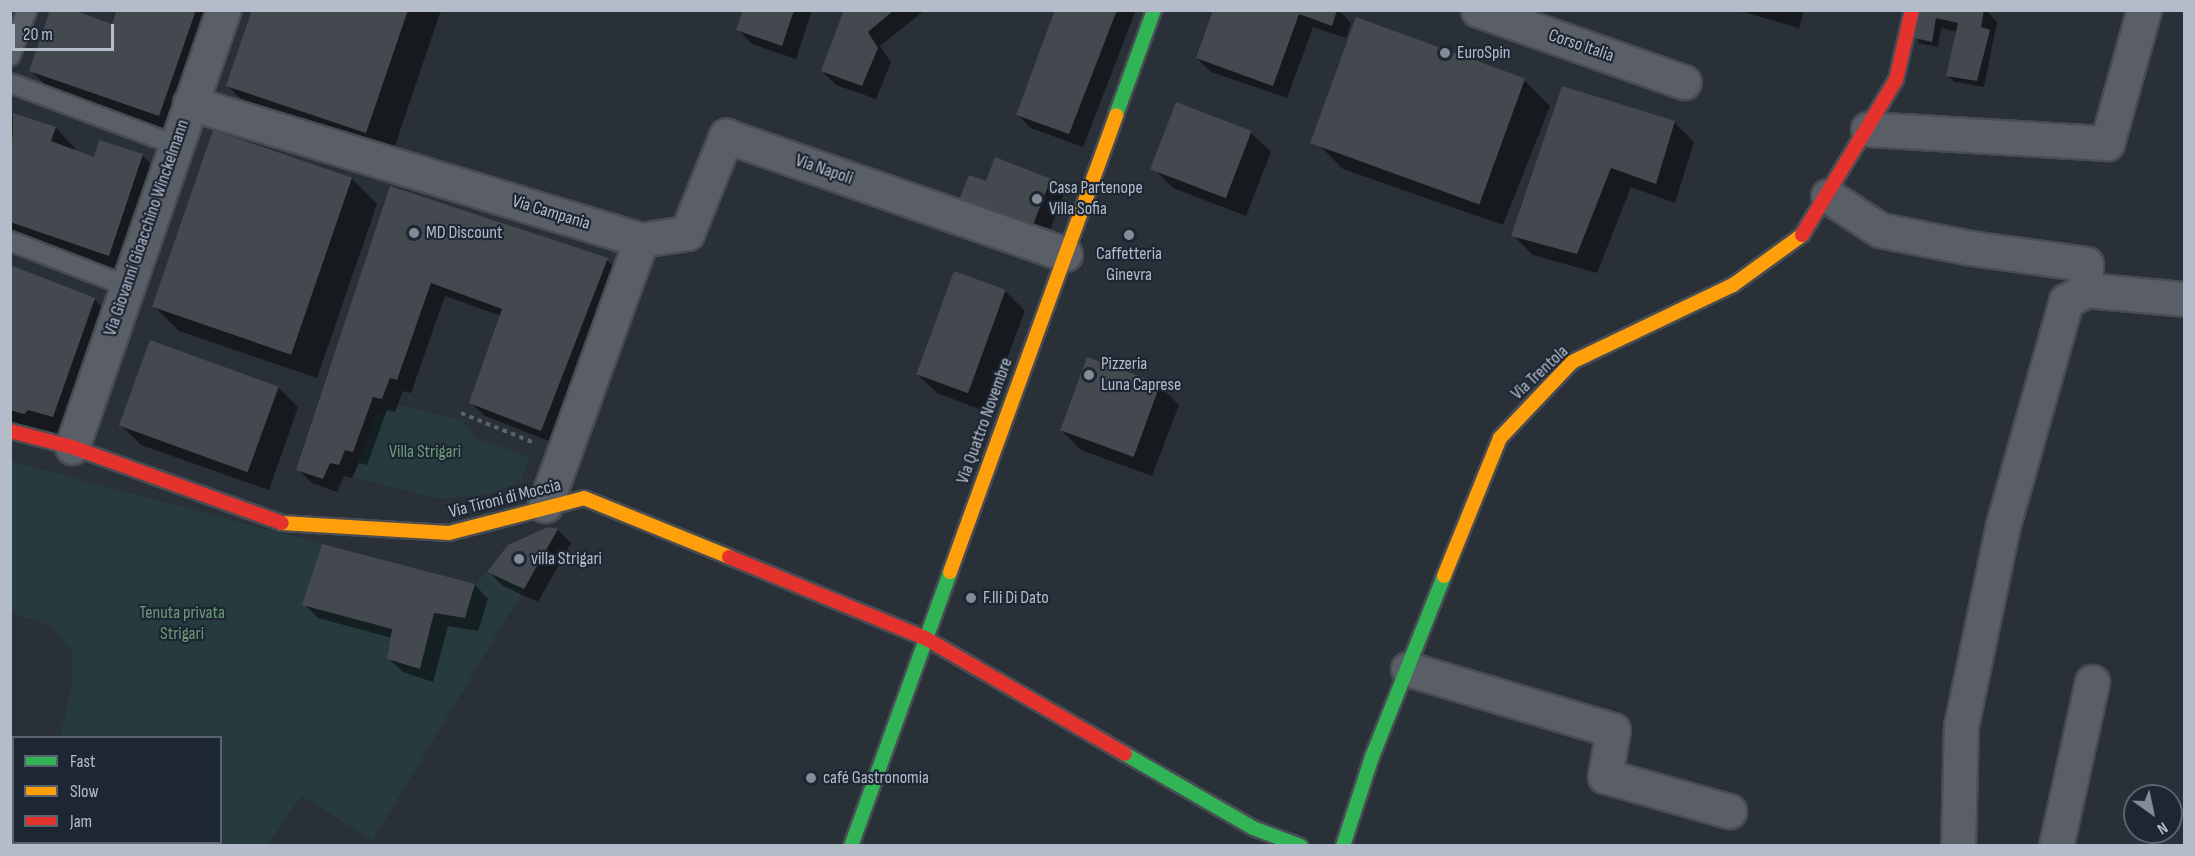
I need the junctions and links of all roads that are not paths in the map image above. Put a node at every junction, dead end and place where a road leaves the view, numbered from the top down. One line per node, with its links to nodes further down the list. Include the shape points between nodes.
1 (27, 10): 7 (lane)
2 (223, 10): 10 (street, Via Giovanni Gioacchino Winckelmann)
3 (1154, 10): 16 (street, Via Quattro Novembre)
4 (1478, 10): 8 (street, Corso Italia)
5 (1912, 10): 11 (street, Via Trentola, via 1896,80)
6 (2144, 10): 11 (street, via 2107,143)
7 (10, 56)
8 (1684, 82)
9 (10, 83): 12 (lane)
10 (190, 103): 12 (street, Via Giovanni Gioacchino Winckelmann); 14 (street, Via Campania)
11 (1868, 129): 13 (street, Via Trentola)
12 (176, 145): 17 (street, Via Giovanni Gioacchino Winckelmann)
13 (1828, 196): 18 (street, via 1880,230 2086,264); 24 (street, Via Trentola, via 1802,235 1733,285 1572,362 1500,438)
14 (641, 240): 16 (street, Via Napoli, via 687,233 726,136); 22 (street)
15 (10, 241): 17 (lane)
16 (1065, 254): 23 (street, Via Quattro Novembre)
17 (127, 286): 21 (street, Via Giovanni Gioacchino Winckelmann)
18 (2086, 290): 19 (street); 30 (street, via 2066,301 2003,525 1961,726)
19 (2184, 299)
20 (10, 431): 21 (street, Via Tironi di Moccia)
21 (72, 447): 22 (street, Via Tironi di Moccia, via 286,525 449,533)
22 (545, 505): 23 (street, Via Tironi di Moccia, via 584,498)
23 (925, 638): 27 (street, Via Quattro Novembre); 28 (street, Via Tironi di Moccia, via 1253,828)
24 (1408, 669): 26 (street, via 1613,730 1605,776); 29 (street, Via Trentola, via 1372,757)
25 (2092, 682): 31 (street)
26 (1729, 811)
27 (851, 846)
28 (1301, 846)
29 (1343, 846)
30 (1958, 846)
31 (2056, 846)

